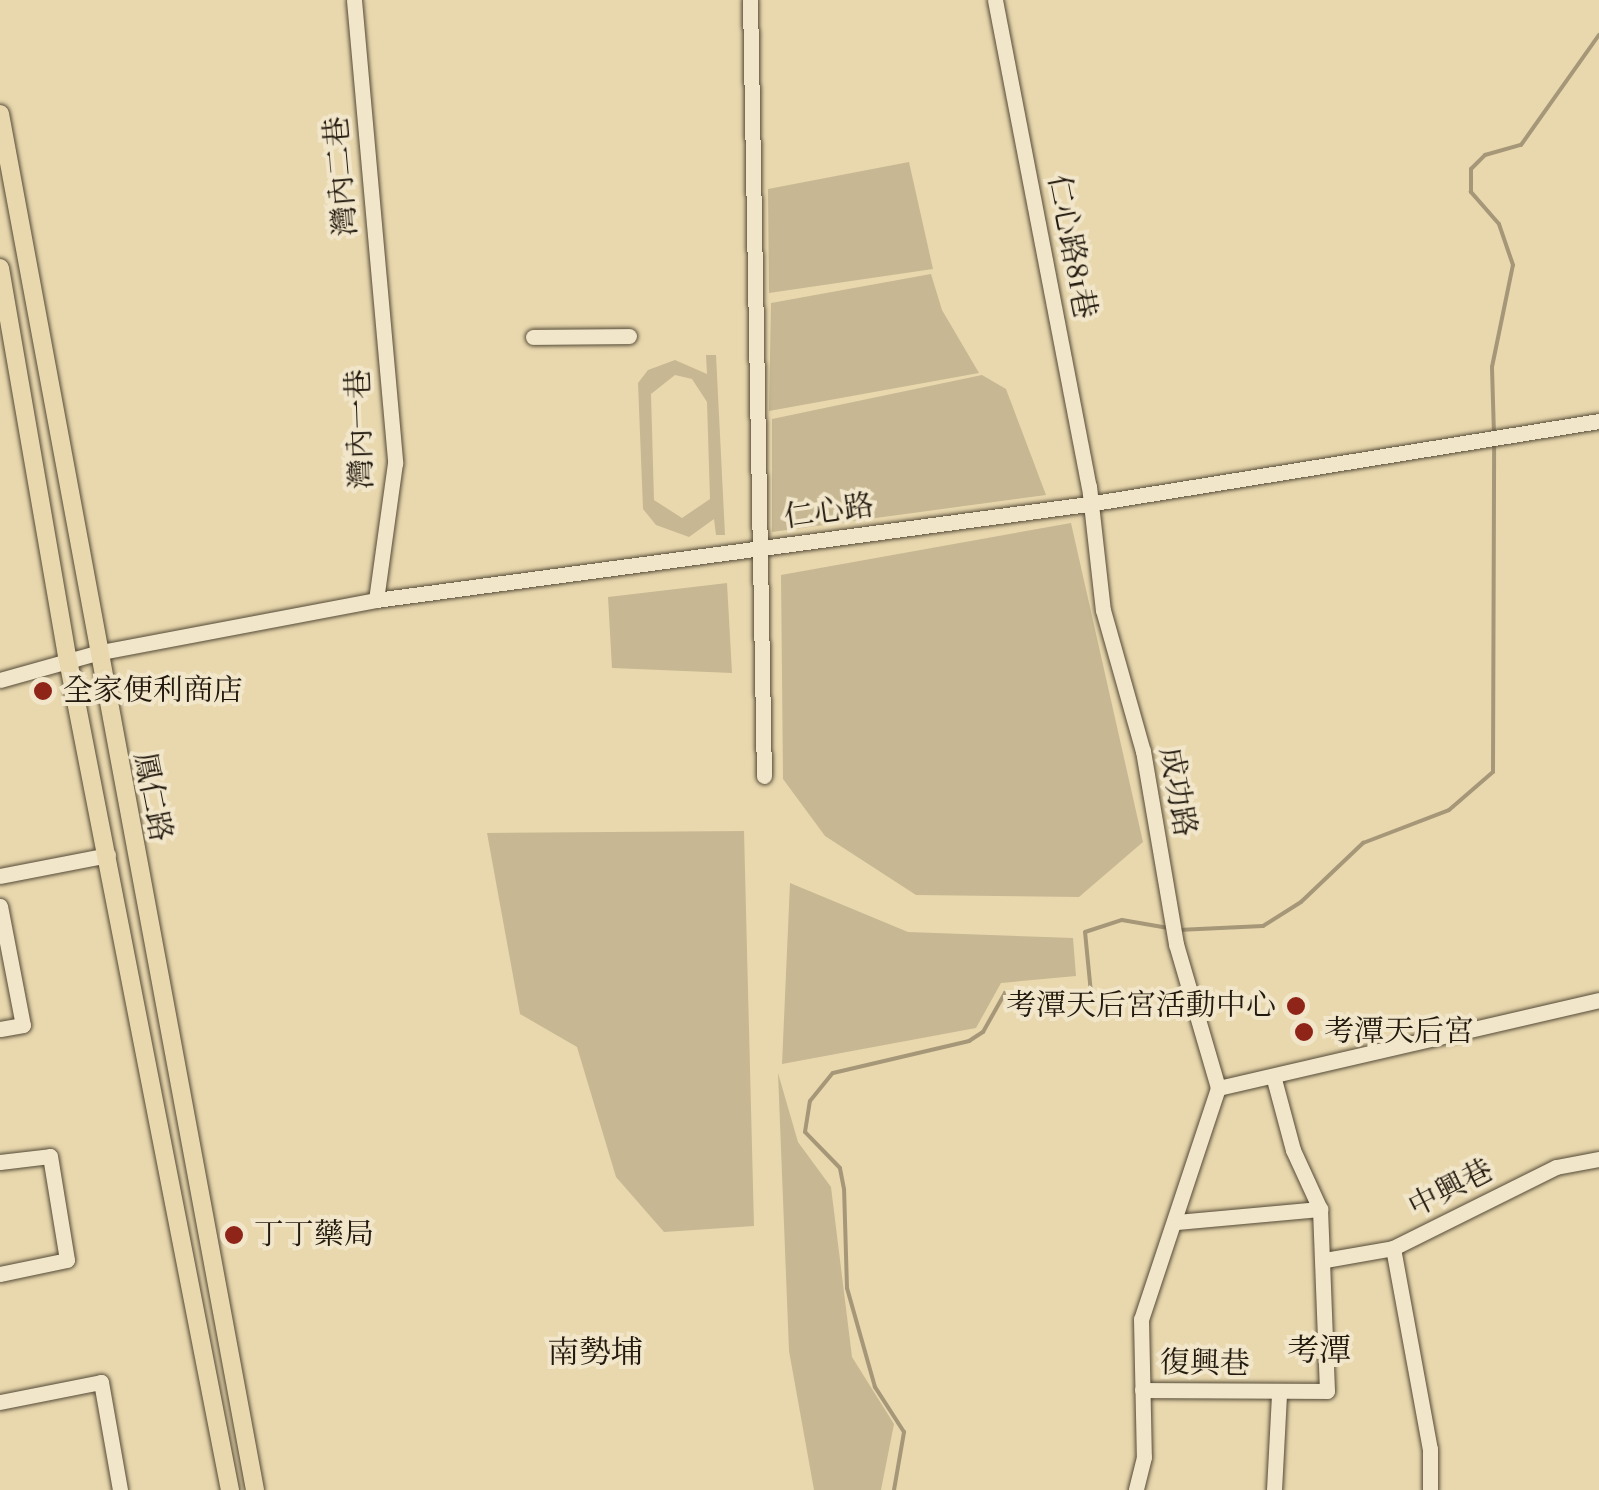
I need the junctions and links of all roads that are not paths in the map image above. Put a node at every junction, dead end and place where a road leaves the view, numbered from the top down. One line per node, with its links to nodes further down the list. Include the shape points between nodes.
1 (354, 0): 5 (street, 灣內二巷)
2 (750, 0): 11 (street)
3 (994, 0): 10 (street, 仁心路81巷)
4 (0, 114): 13 (main road, 鳳仁路)
5 (377, 256): 12 (street, 灣內一巷, via 395,463)
6 (0, 268): 14 (main road, 鳳仁路)
7 (630, 336): 8 (street)
8 (533, 337)
9 (1599, 422): 10 (street, 仁心路)
10 (1088, 504): 11 (street, 仁心路); 23 (street, 成功路, via 1103,610 1143,751 1176,944)
11 (760, 549): 12 (street, 仁心路); 16 (street)
12 (376, 600): 13 (street, 仁心路)
13 (96, 654): 14 (street, 仁心路); 36 (main road, 鳳仁路)
14 (68, 660): 15 (street, 仁心路); 17 (main road, 鳳仁路)
15 (0, 680)
16 (764, 776)
17 (108, 854): 18 (street); 35 (main road, 鳳仁路)
18 (0, 876)
19 (0, 906): 21 (street, via 24,1025)
20 (1599, 1000): 22 (street)
21 (0, 1029)
22 (1274, 1079): 23 (street); 26 (street, via 1292,1150)
23 (1218, 1088): 27 (street)
24 (1599, 1159): 28 (street, 中興巷, via 1556,1167)
25 (0, 1162): 30 (street, via 50,1156 68,1260)
26 (1320, 1208): 27 (street); 29 (street)
27 (1176, 1222): 31 (street, via 1140,1319)
28 (1393, 1248): 29 (street, 中興巷); 39 (street, via 1430,1449)
29 (1325, 1260): 32 (street, 復興巷, via 1327,1391)
30 (0, 1274)
31 (1142, 1390): 32 (street, 復興巷); 37 (street, via 1144,1457)
32 (1279, 1393): 38 (street)
33 (0, 1402): 34 (street, via 101,1382)
34 (120, 1490)
35 (230, 1490)
36 (256, 1490)
37 (1136, 1490)
38 (1274, 1490)
39 (1430, 1490)

